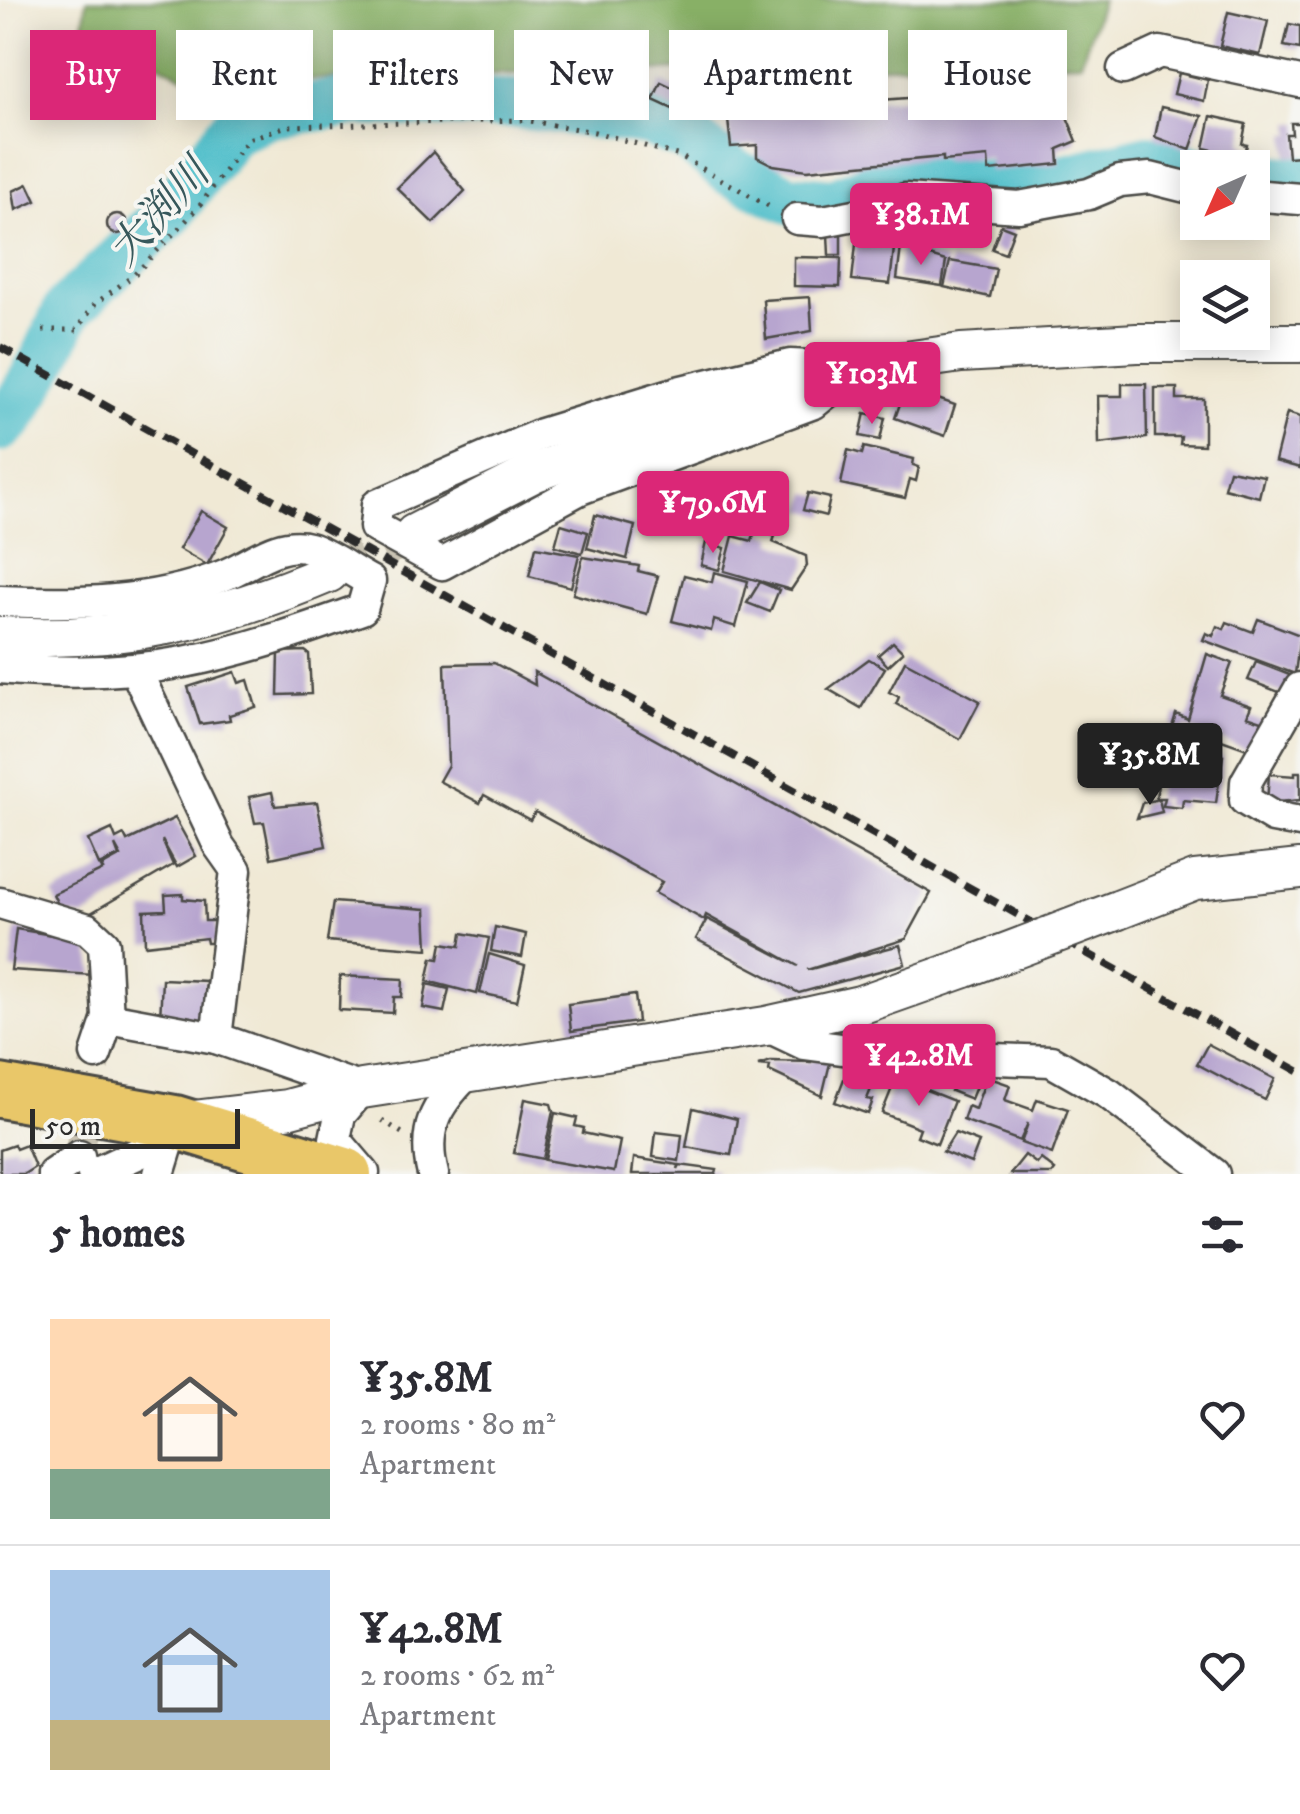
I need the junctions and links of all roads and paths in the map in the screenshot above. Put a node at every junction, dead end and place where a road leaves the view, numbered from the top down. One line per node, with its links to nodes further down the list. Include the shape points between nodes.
1 (1123, 70): 2 (street, via 1160,52)
2 (1300, 82)
3 (1180, 186): 6 (street, via 1120,180 1088,194 1019,206 905,199 824,221)
4 (1270, 196): 5 (street)
5 (1300, 199)
6 (798, 219): 7 (path, via 680,156 596,132 524,120 287,126 248,139 198,208 134,275 95,304 77,330)
7 (43, 330)
8 (1300, 343): 9 (street, via 1137,343 962,353)
9 (858, 368): 9 (street, via 814,403 580,490 442,564 375,526 378,505 541,434 790,365); 10 (street, via 532,472)
10 (414, 534)
11 (329, 572): 13 (street, via 251,606 173,626 97,638)
12 (0, 601): 15 (street, via 144,597 222,577 280,548 308,548 370,581 362,608 244,651)
13 (0, 636)
14 (0, 668): 15 (street)
15 (137, 673): 22 (street, via 236,870)
16 (1300, 688): 17 (street, via 1246,782 1245,800 1274,817)
17 (1300, 822)
18 (1300, 869): 21 (street, bridge, via 1195,880 860,1006)
19 (0, 903): 20 (street, via 88,929 104,944)
20 (108, 1018): 22 (street); 23 (street)
21 (766, 1026): 24 (street); 35 (street, via 804,1044 870,1053 1052,1061 1109,1094)
22 (216, 1038): 26 (street)
23 (96, 1054)
24 (466, 1074): 26 (street); 34 (street, via 430,1120 426,1146)
25 (0, 1091): 27 (highway)
26 (366, 1101): 27 (street); 28 (path); 33 (street, via 340,1116 334,1139)
27 (175, 1122): 29 (street, via 141,1152); 31 (street); 32 (highway)
28 (413, 1141)
29 (86, 1165): 30 (street)
30 (53, 1174)
31 (159, 1174)
32 (344, 1174)
33 (365, 1174)
34 (433, 1174)
35 (1214, 1174)

